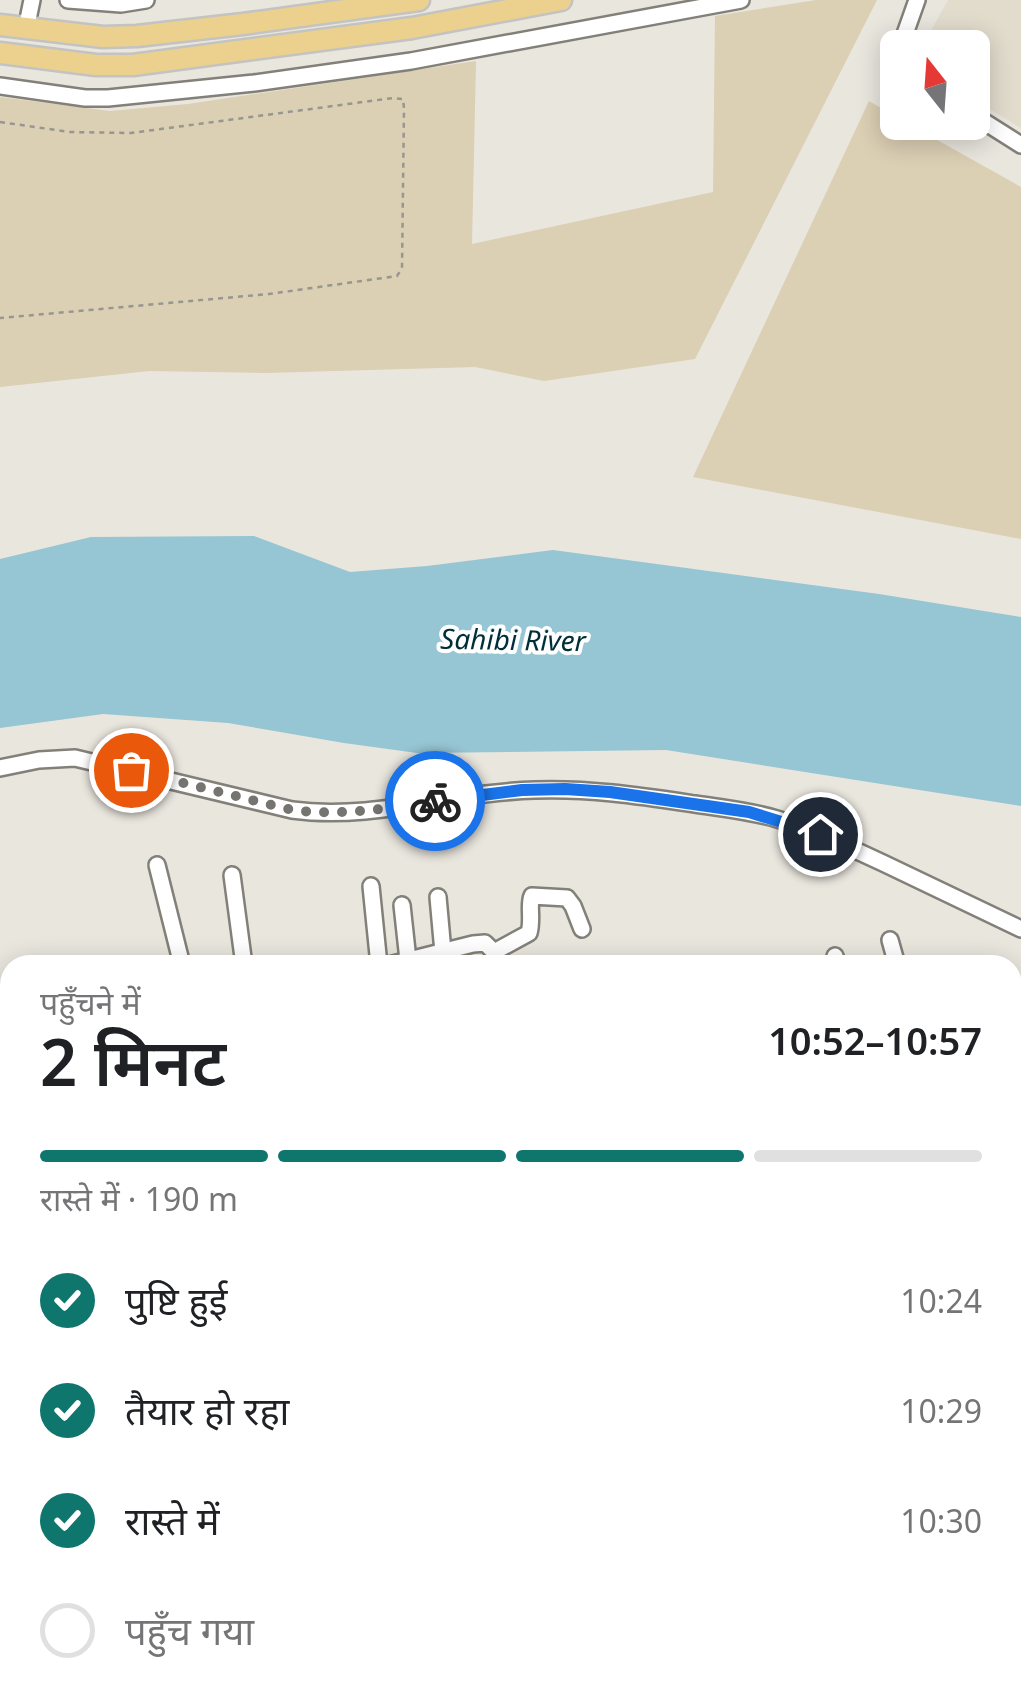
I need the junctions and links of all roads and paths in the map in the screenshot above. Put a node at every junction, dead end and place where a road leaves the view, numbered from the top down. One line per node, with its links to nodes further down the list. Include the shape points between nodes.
1 (32, 0): 9 (street)
2 (68, 0): 3 (street)
3 (146, 0)
4 (419, 0): 9 (main road, via 137,36)
5 (561, 0): 11 (main road, via 412,28 133,65)
6 (741, 0): 12 (street, via 254,83 108,98)
7 (917, 0): 10 (street)
8 (0, 25): 9 (main road)
9 (26, 29)
10 (906, 30)
11 (0, 53)
12 (0, 86)
13 (0, 122): 16 (path, via 131,133 393,98 403,100 404,108 398,276)
14 (990, 125): 15 (street)
15 (1021, 144)
16 (0, 318)
17 (0, 768): 24 (street, via 75,758 315,813 565,789 749,812 820,834)
18 (156, 865): 27 (street)
19 (232, 874): 28 (street)
20 (371, 886): 29 (street)
21 (438, 897): 26 (street)
22 (402, 905): 30 (street)
23 (582, 928): 33 (street, via 567,898 532,896 529,932)
24 (1021, 929)
25 (890, 940): 34 (street)
26 (443, 952): 31 (street); 32 (street, via 485,943)
27 (179, 955)
28 (243, 955)
29 (379, 955)
30 (407, 955)
31 (430, 955)
32 (494, 955)
33 (500, 955)
34 (894, 955)

